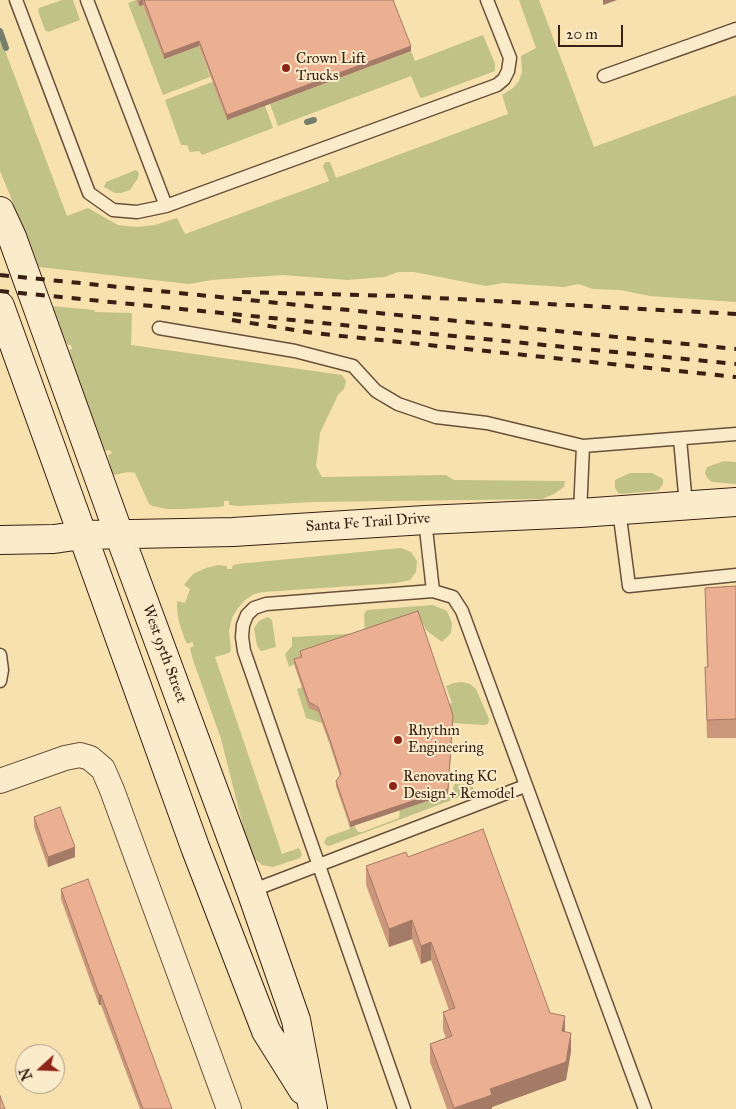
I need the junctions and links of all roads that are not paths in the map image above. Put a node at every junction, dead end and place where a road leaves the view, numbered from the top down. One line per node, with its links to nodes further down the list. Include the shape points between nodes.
1 (16, 0): 6 (lane, via 89,193 113,210 137,212)
2 (87, 0): 6 (lane)
3 (488, 0): 6 (lane, via 510,58 508,71 497,85)
4 (736, 29): 5 (lane)
5 (604, 76)
6 (166, 206)
7 (0, 211): 18 (main road, West 95th Street)
8 (0, 306): 19 (main road, West 95th Street)
9 (159, 328): 12 (lane, via 295,352 353,366 376,391 398,404 436,417 487,423)
10 (736, 434): 11 (lane)
11 (680, 438): 12 (lane); 14 (lane)
12 (583, 446): 16 (lane)
13 (736, 502): 14 (main road, Santa Fe Trail Drive)
14 (686, 505): 15 (main road, Santa Fe Trail Drive)
15 (619, 510): 16 (main road, Santa Fe Trail Drive); 21 (lane, via 629,586)
16 (580, 513): 17 (main road, Santa Fe Trail Drive)
17 (426, 520): 18 (main road, Santa Fe Trail Drive, via 233,532); 22 (lane)
18 (119, 534): 19 (main road, Santa Fe Trail Drive); 28 (main road, West 95th Street)
19 (82, 535): 20 (main road, Santa Fe Trail Drive); 29 (main road, West 95th Street, via 195,847 266,1030)
20 (0, 540)
21 (736, 576)
22 (433, 591): 26 (lane, via 452,597 462,611); 27 (lane, via 266,604 254,608 247,615 243,625 244,651)
23 (0, 655): 24 (lane)
24 (0, 681)
25 (0, 781): 30 (street, via 80,755 90,758 103,769)
26 (525, 786): 27 (lane); 32 (lane)
27 (319, 864): 28 (lane); 31 (lane)
28 (251, 891): 29 (main road, West 95th Street, via 296,1020)
29 (312, 1106)
30 (229, 1109)
31 (404, 1109)
32 (645, 1109)

